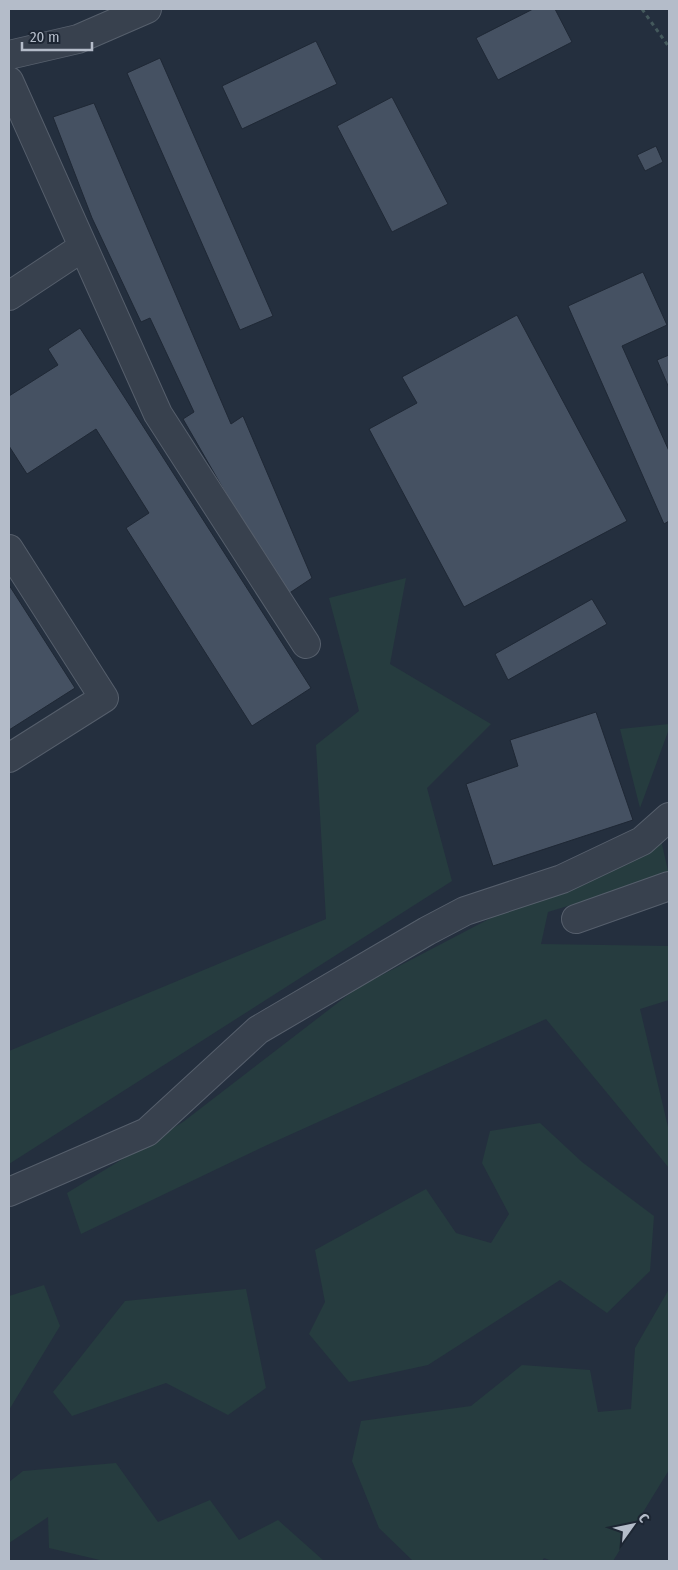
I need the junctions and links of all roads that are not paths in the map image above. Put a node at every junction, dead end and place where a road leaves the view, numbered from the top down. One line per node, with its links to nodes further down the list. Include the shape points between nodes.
1 (147, 9): 2 (street, via 78,39)
2 (9, 55)
3 (9, 81): 4 (street)
4 (83, 247): 5 (street); 7 (street, via 158,414)
5 (9, 296)
6 (9, 549): 8 (street, via 104,698)
7 (306, 644)
8 (9, 758)
9 (669, 817): 12 (street, via 642,841 562,879 465,911 426,931 258,1030 147,1132)
10 (669, 886): 11 (street)
11 (576, 919)
12 (9, 1192)

